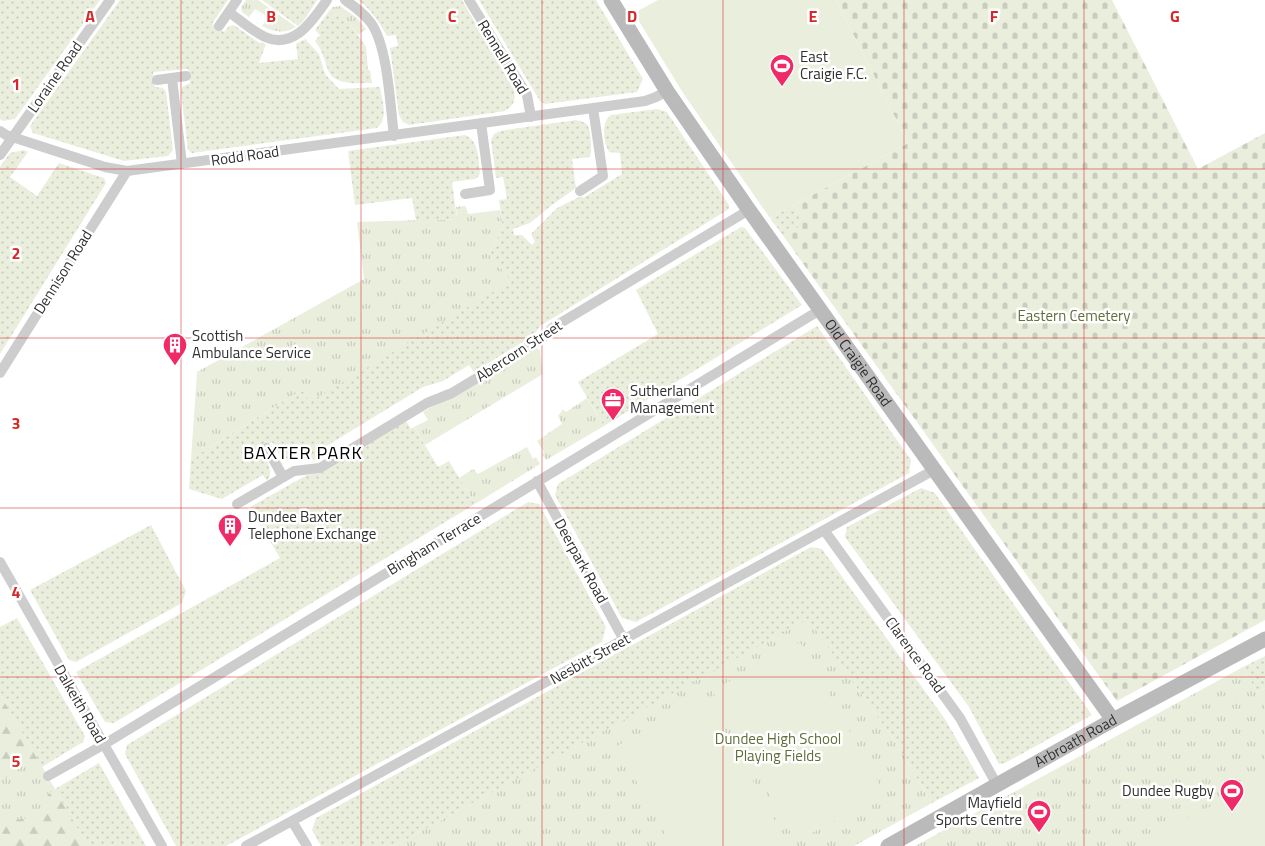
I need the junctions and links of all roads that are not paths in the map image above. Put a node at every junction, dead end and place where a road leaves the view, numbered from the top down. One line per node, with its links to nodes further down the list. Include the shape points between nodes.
1 (110, 0): 17 (street, Loraine Road)
2 (237, 0): 7 (street)
3 (326, 0): 7 (street, via 303,31 292,38 277,40 265,37)
4 (345, 0): 18 (street, via 362,12 378,34 383,49)
5 (470, 0): 14 (street, Rennell Road, via 527,95)
6 (611, 0): 12 (street, Old Craigie Road)
7 (229, 12): 8 (street)
8 (219, 26)
9 (186, 76): 10 (street)
10 (172, 78): 11 (street); 20 (street)
11 (157, 80)
12 (667, 91): 13 (street, Rodd Road, via 645,100); 24 (street, Old Craigie Road)
13 (593, 108): 14 (street, Rodd Road); 22 (street, via 603,176)
14 (531, 117): 15 (street, Rodd Road)
15 (481, 123): 18 (street, Rodd Road); 23 (street, via 490,190)
16 (0, 130): 17 (street, Rodd Road)
17 (13, 136): 19 (street, Loraine Road); 21 (street, Rodd Road, via 104,167)
18 (394, 136): 20 (street, Rodd Road)
19 (0, 155)
20 (182, 164): 21 (street, Rodd Road)
21 (127, 171): 26 (street, Dennison Road)
22 (580, 191)
23 (465, 194)
24 (749, 210): 25 (street, Old Craigie Road); 29 (street, Abercorn Street, via 552,328 543,338 452,393 427,403 320,468 294,471)
25 (820, 310): 28 (street, Old Craigie Road); 30 (street, Bingham Terrace)
26 (0, 373)
27 (267, 448): 29 (street)
28 (934, 470): 32 (street, Nesbitt Street); 36 (street, Old Craigie Road)
29 (283, 477): 31 (street, Abercorn Street)
30 (537, 482): 35 (street, Deerpark Road); 37 (street, Bingham Terrace)
31 (237, 504)
32 (824, 530): 35 (street, Nesbitt Street); 39 (street, Clarence Road, via 960,718)
33 (0, 562): 37 (street, Dalkeith Road)
34 (1265, 638): 36 (street, Arbroath Road)
35 (624, 640): 40 (street, Nesbitt Street)
36 (1113, 720): 39 (street, Arbroath Road)
37 (103, 745): 38 (street, Bingham Terrace); 41 (street, Dalkeith Road)
38 (48, 776)
39 (997, 785): 44 (street, Arbroath Road)
40 (292, 821): 42 (street, Nesbitt Street); 43 (street)
41 (162, 846)
42 (246, 846)
43 (307, 846)
44 (888, 846)

